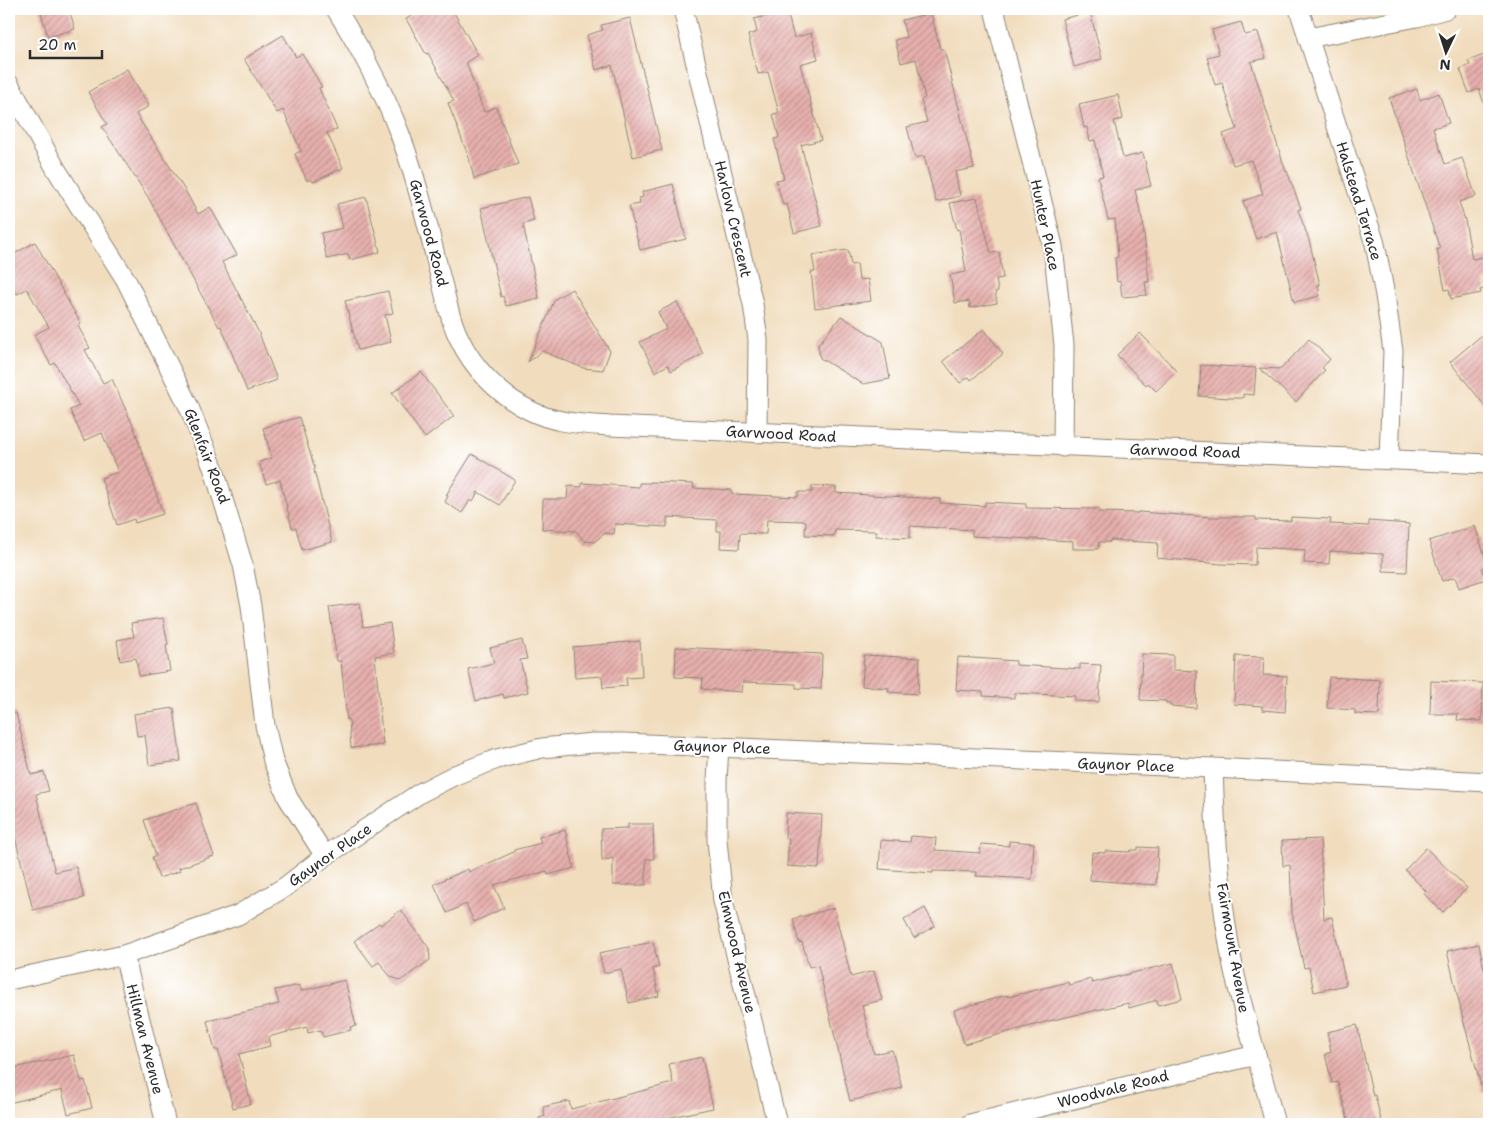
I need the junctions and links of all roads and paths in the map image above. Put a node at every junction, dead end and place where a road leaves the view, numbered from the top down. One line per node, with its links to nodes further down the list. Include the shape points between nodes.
1 (336, 9): 8 (street, Garwood Road, via 380,87 406,151 458,337 474,363 498,390 529,410 566,422)
2 (682, 9): 8 (street, Harlow Crescent, via 753,304 758,340)
3 (994, 9): 9 (street, Hunter Place, via 1053,246 1064,345)
4 (1298, 9): 6 (street, Halstead Terrace)
5 (1446, 9): 6 (street)
6 (1308, 38): 10 (street, Halstead Terrace, via 1376,252 1392,351)
7 (9, 84): 15 (street, Glenfair Road, via 56,169 126,280 189,407 214,470 243,566 251,606 264,726 273,761 288,798)
8 (757, 433): 9 (street, Garwood Road)
9 (1063, 447): 10 (street, Garwood Road)
10 (1389, 459): 11 (street, Garwood Road)
11 (1489, 464)
12 (719, 747): 13 (street, Gaynor Place); 15 (street, Gaynor Place, via 593,743 542,748 497,759 420,793); 20 (street, Elmwood Avenue, via 717,840 723,901)
13 (1213, 768): 14 (street, Gaynor Place); 18 (street, Fairmount Avenue, via 1215,835 1222,901 1233,966)
14 (1489, 782)
15 (325, 856): 16 (street, Gaynor Place, via 285,887 238,915)
16 (124, 955): 17 (street, Gaynor Place); 19 (street, Hillman Avenue)
17 (9, 980)
18 (1256, 1055): 21 (street, Woodvale Road); 22 (street, Fairmount Avenue)
19 (166, 1124)
20 (777, 1124)
21 (970, 1124)
22 (1276, 1124)

